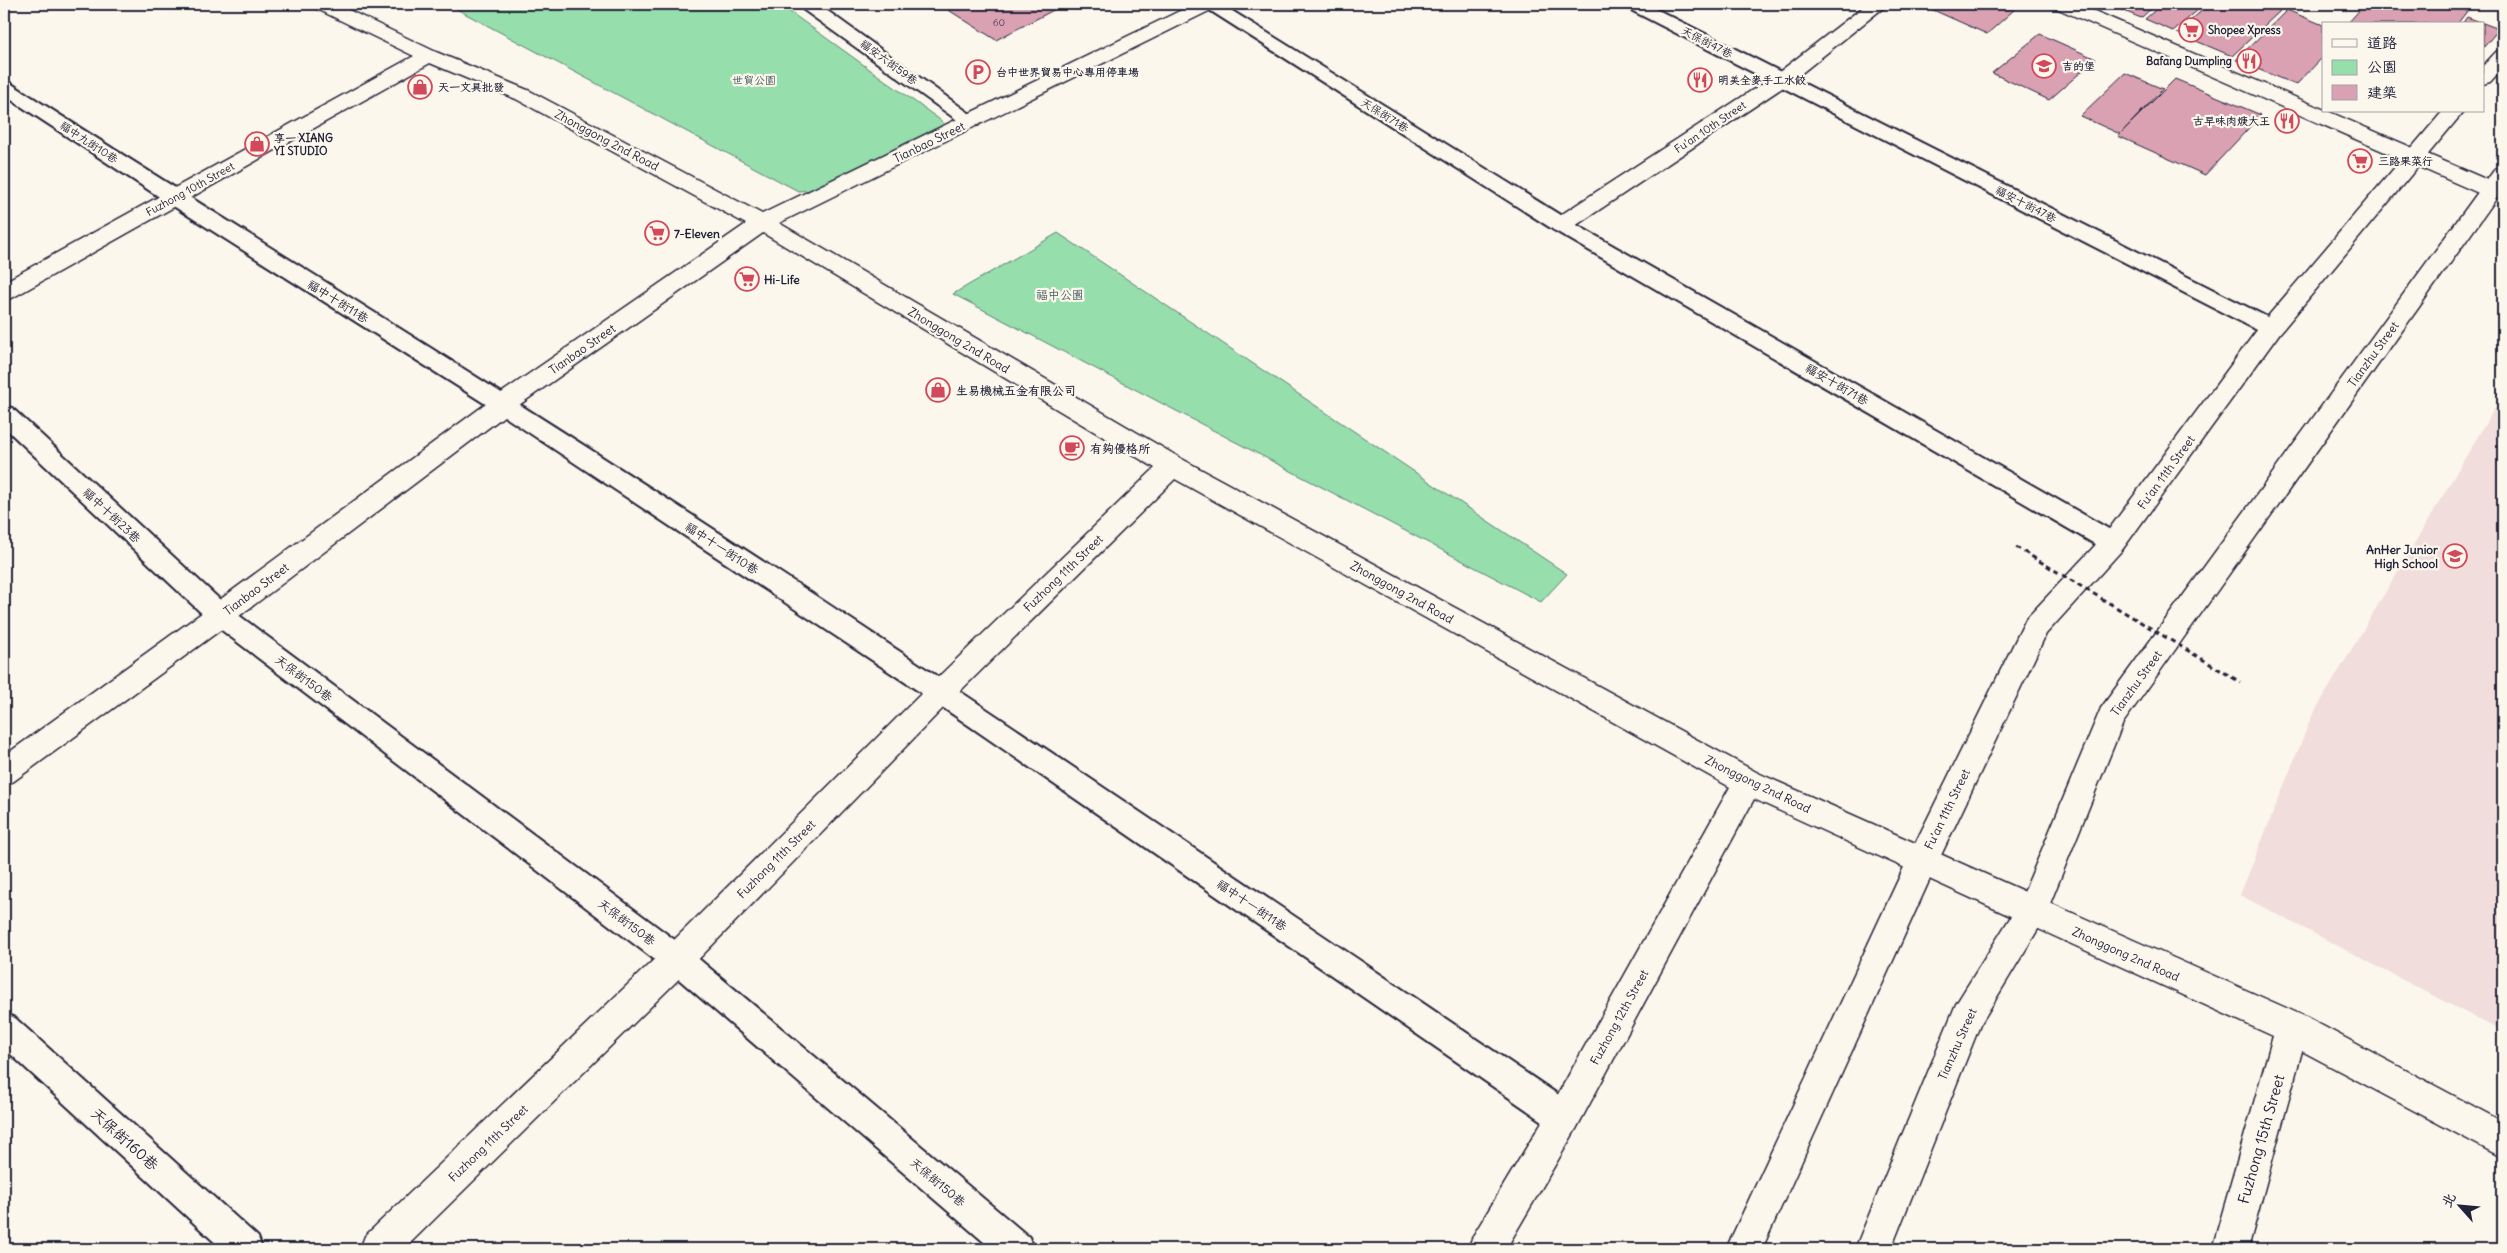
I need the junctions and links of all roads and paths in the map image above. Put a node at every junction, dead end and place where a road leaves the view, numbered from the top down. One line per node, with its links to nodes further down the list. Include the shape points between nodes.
1 (322, 4): 7 (street, Zhonggong 2nd Road)
2 (807, 4): 13 (lane, 福安六街59巷)
3 (1209, 4): 13 (street, Tianbao Street); 18 (lane, 天保街71巷)
4 (1633, 4): 10 (lane, 天保街47巷)
5 (1879, 4): 10 (street, Fu’an 10th Street)
6 (2063, 4): 14 (street)
7 (429, 56): 16 (street, Fuzhong 10th Street); 17 (street, Zhonggong 2nd Road, via 523,95)
8 (2503, 56): 9 (street)
9 (2484, 77)
10 (1781, 80): 18 (street, Fu’an 10th Street); 20 (lane, 福安十街47巷)
11 (4, 87): 16 (lane, 福中九街10巷)
12 (2453, 112): 14 (street, Fu’an 11th Street)
13 (971, 121): 17 (street, Tianbao Street)
14 (2414, 156): 15 (street); 20 (street, Fu’an 11th Street)
15 (2497, 182): 32 (street, Tianzhu Street, via 2111,717)
16 (174, 198): 19 (street, Fuzhong 10th Street); 21 (lane, 福中十街11巷)
17 (762, 223): 21 (street, Tianbao Street); 23 (street, Zhonggong 2nd Road)
18 (1561, 226): 24 (lane, 福安十街71巷)
19 (4, 292)
20 (2271, 328): 24 (street, Fu’an 11th Street)
21 (502, 404): 26 (street, Tianbao Street); 28 (lane, 福中十一街10巷)
22 (4, 414): 26 (lane, 福中十街23巷)
23 (1173, 466): 28 (street, Fuzhong 11th Street); 30 (street, Zhonggong 2nd Road)
24 (2112, 543): 31 (street, Fu’an 11th Street, via 2036,626)
25 (2016, 547): 27 (path, bridge)
26 (220, 615): 29 (street, Tianbao Street); 33 (lane, 天保街150巷)
27 (2240, 682)
28 (941, 692): 33 (street, Fuzhong 11th Street); 36 (lane, 福中十一街11巷)
29 (4, 772)
30 (1748, 782): 31 (street, Zhonggong 2nd Road); 36 (street, Fuzhong 12th Street)
31 (1923, 860): 32 (street, Zhonggong 2nd Road); 42 (street)
32 (2032, 911): 35 (street, Zhonggong 2nd Road); 43 (street, Tianzhu Street, via 1968,1015)
33 (677, 959): 39 (street, Fuzhong 11th Street); 40 (lane, 天保街150巷)
34 (4, 1028): 38 (lane, 天保街160巷)
35 (2292, 1028): 37 (street, Zhonggong 2nd Road); 44 (street, Fuzhong 15th Street)
36 (1564, 1118): 41 (street, Fuzhong 12th Street)
37 (2503, 1140)
38 (246, 1249)
39 (378, 1249)
40 (1017, 1249)
41 (1486, 1249)
42 (1744, 1249)
43 (1873, 1249)
44 (2230, 1249)

